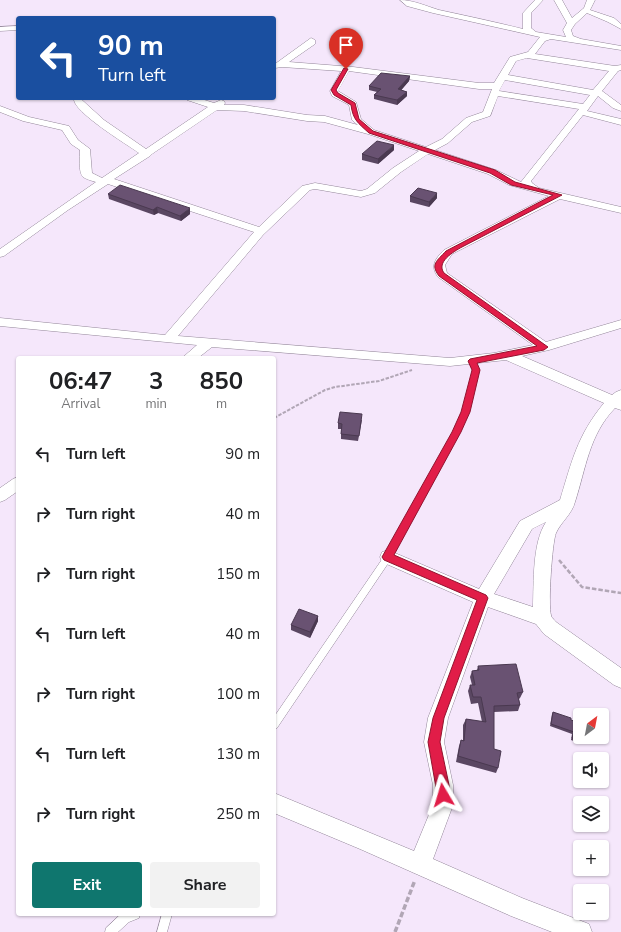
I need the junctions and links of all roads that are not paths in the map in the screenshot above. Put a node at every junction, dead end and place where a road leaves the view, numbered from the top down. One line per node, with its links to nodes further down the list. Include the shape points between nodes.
1 (404, 0): 10 (street, via 436,11)
2 (539, 0): 10 (street, via 527,13 527,29)
3 (558, 0): 6 (street)
4 (591, 0): 5 (street)
5 (585, 10): 6 (street); 7 (street, via 607,18)
6 (571, 23): 13 (street, via 568,34)
7 (621, 27)
8 (16, 28): 9 (street)
9 (0, 29)
10 (533, 33): 11 (street)
11 (551, 37): 13 (street); 15 (street, via 542,39 535,50)
12 (311, 40): 16 (street, via 312,42)
13 (580, 42): 14 (street)
14 (621, 48)
15 (525, 56): 17 (street); 19 (street, via 513,59)
16 (277, 66): 18 (street)
17 (618, 68): 21 (street)
18 (346, 69): 20 (street); 30 (street, via 334,90 336,94 353,104 357,120)
19 (503, 77): 20 (street); 21 (street)
20 (496, 90): 28 (street); 31 (street, via 487,114 469,120 445,141)
21 (596, 92): 26 (street); 28 (street)
22 (77, 100): 32 (street, via 109,128)
23 (196, 100): 25 (street)
24 (225, 100): 25 (street)
25 (216, 107): 30 (street, via 244,108 325,119); 32 (street)
26 (621, 108)
27 (0, 109): 33 (street, via 26,119 66,128 74,142 85,149 87,175)
28 (583, 110): 29 (street); 34 (street, via 527,179 526,185)
29 (621, 122)
30 (371, 132): 31 (street)
31 (426, 150): 34 (street, via 487,170); 39 (street, via 371,191 356,193 315,186 306,188)
32 (147, 154): 33 (street)
33 (106, 181): 39 (street); 40 (street)
34 (530, 188): 35 (street)
35 (559, 195): 36 (street); 45 (street, via 454,249 438,264 438,270 442,275)
36 (605, 206): 37 (street); 38 (street)
37 (621, 206)
38 (621, 210)
39 (261, 231): 43 (street)
40 (0, 254)
41 (0, 322): 43 (street)
42 (621, 324): 45 (street)
43 (168, 339): 44 (street)
44 (209, 343): 47 (street); 48 (street, via 450,362)
45 (544, 347): 46 (street)
46 (507, 355): 48 (street); 49 (street)
47 (192, 356)
48 (472, 361): 53 (lane, via 476,370 466,412)
49 (618, 400): 52 (street, via 595,424 582,450)
50 (16, 484): 51 (street)
51 (0, 496)
52 (567, 504): 54 (street, via 526,525); 55 (street, via 549,531 545,551)
53 (388, 557): 54 (street); 57 (lane)
54 (483, 598): 55 (street); 59 (street, via 438,718 434,742 443,785 443,805)
55 (542, 618): 56 (street, via 550,628)
56 (621, 679)
57 (276, 722)
58 (276, 804): 59 (street)
59 (420, 864): 64 (street, via 519,908)
60 (130, 916): 62 (lane)
61 (166, 916): 63 (lane)
62 (110, 932)
63 (162, 932)
64 (581, 932)

